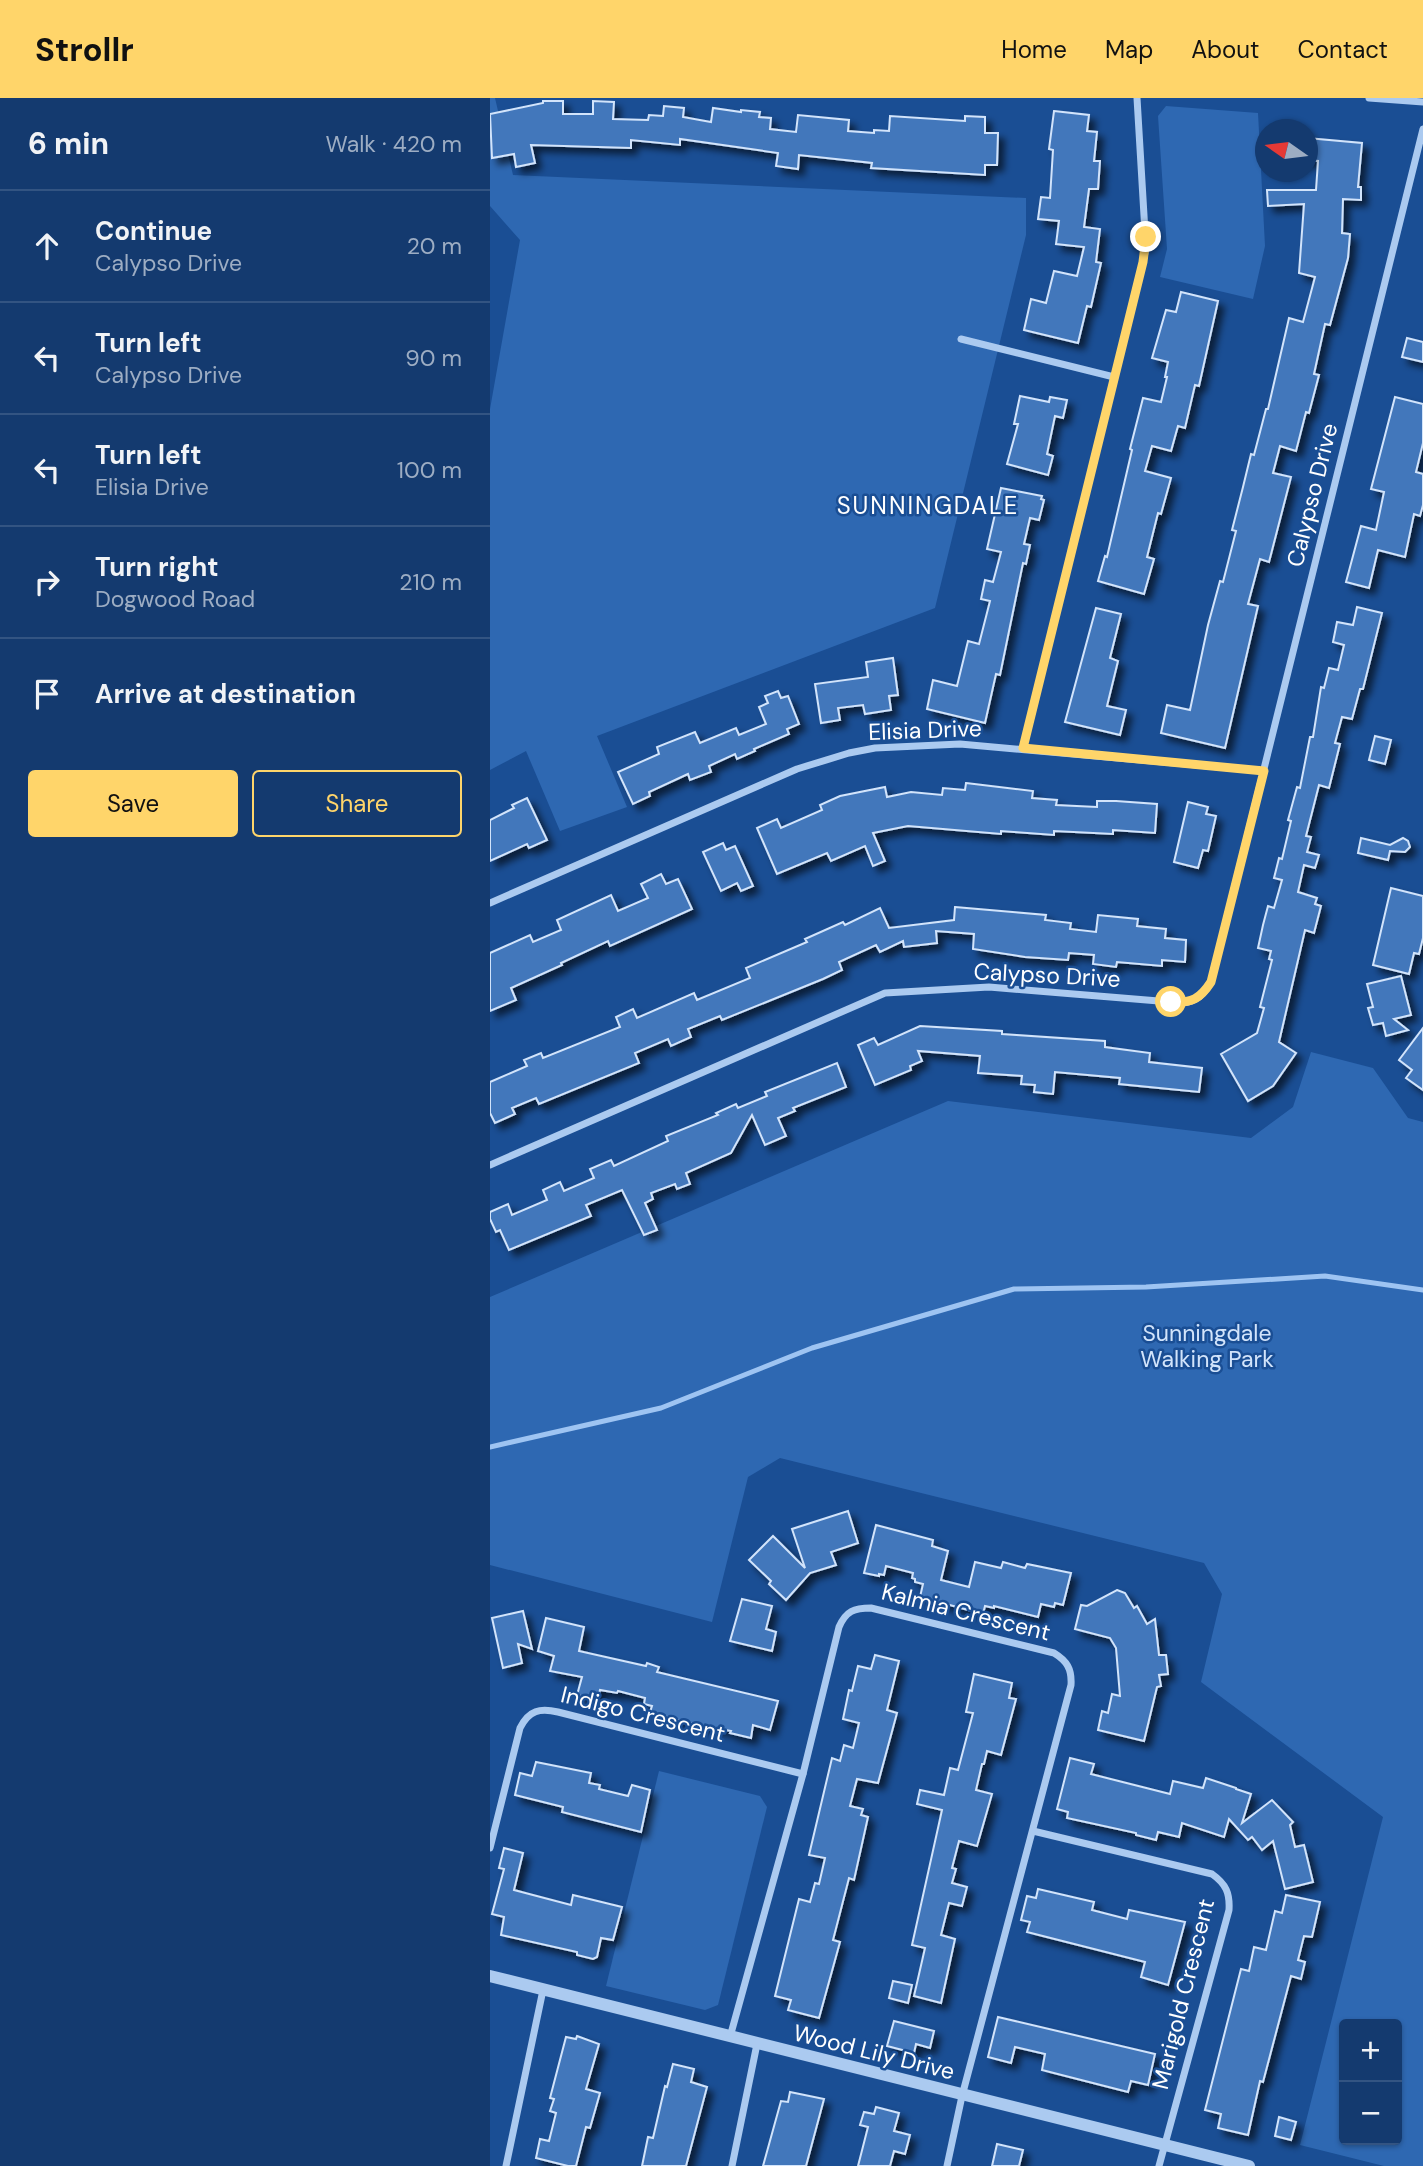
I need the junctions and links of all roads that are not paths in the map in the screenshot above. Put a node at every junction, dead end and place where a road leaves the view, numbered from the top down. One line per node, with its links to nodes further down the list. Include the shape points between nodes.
1 (1137, 98): 7 (street, via 1146,249)
2 (1369, 98): 3 (street)
3 (1378, 98): 4 (street)
4 (1423, 102)
5 (1423, 128): 9 (street, Calypso Drive)
6 (961, 339): 7 (street)
7 (1114, 377): 8 (street)
8 (1023, 748): 9 (street, Elisia Drive); 10 (street, Elisia Drive, via 929,744 849,753 797,769)
9 (1264, 771): 11 (street, Calypso Drive, via 1211,982 1194,1002 989,987 885,993)
10 (490, 903)
11 (490, 1165)
12 (803, 1774): 13 (street, Kalmia Crescent, via 839,1627 850,1610 870,1608 1014,1643 1054,1653 1069,1665 1072,1674); 14 (street, Indigo Crescent, via 558,1712 534,1711 520,1728); 17 (street, Kalmia Crescent)
13 (1033, 1831): 19 (street, Kalmia Crescent); 20 (street, Marigold Crescent, via 1212,1874 1228,1890 1229,1910)
14 (490, 1848)
15 (490, 1976): 16 (street, Wood Lily Drive)
16 (543, 1990): 17 (street, Wood Lily Drive); 21 (street)
17 (730, 2038): 18 (street, Wood Lily Drive)
18 (757, 2045): 19 (street, Wood Lily Drive); 22 (street)
19 (962, 2096): 20 (street, Wood Lily Drive); 23 (street, Kalmia Crescent)
20 (1163, 2145): 24 (street, Marigold Crescent); 25 (street, Wood Lily Drive)
21 (506, 2166)
22 (732, 2166)
23 (947, 2166)
24 (1159, 2166)
25 (1249, 2166)

